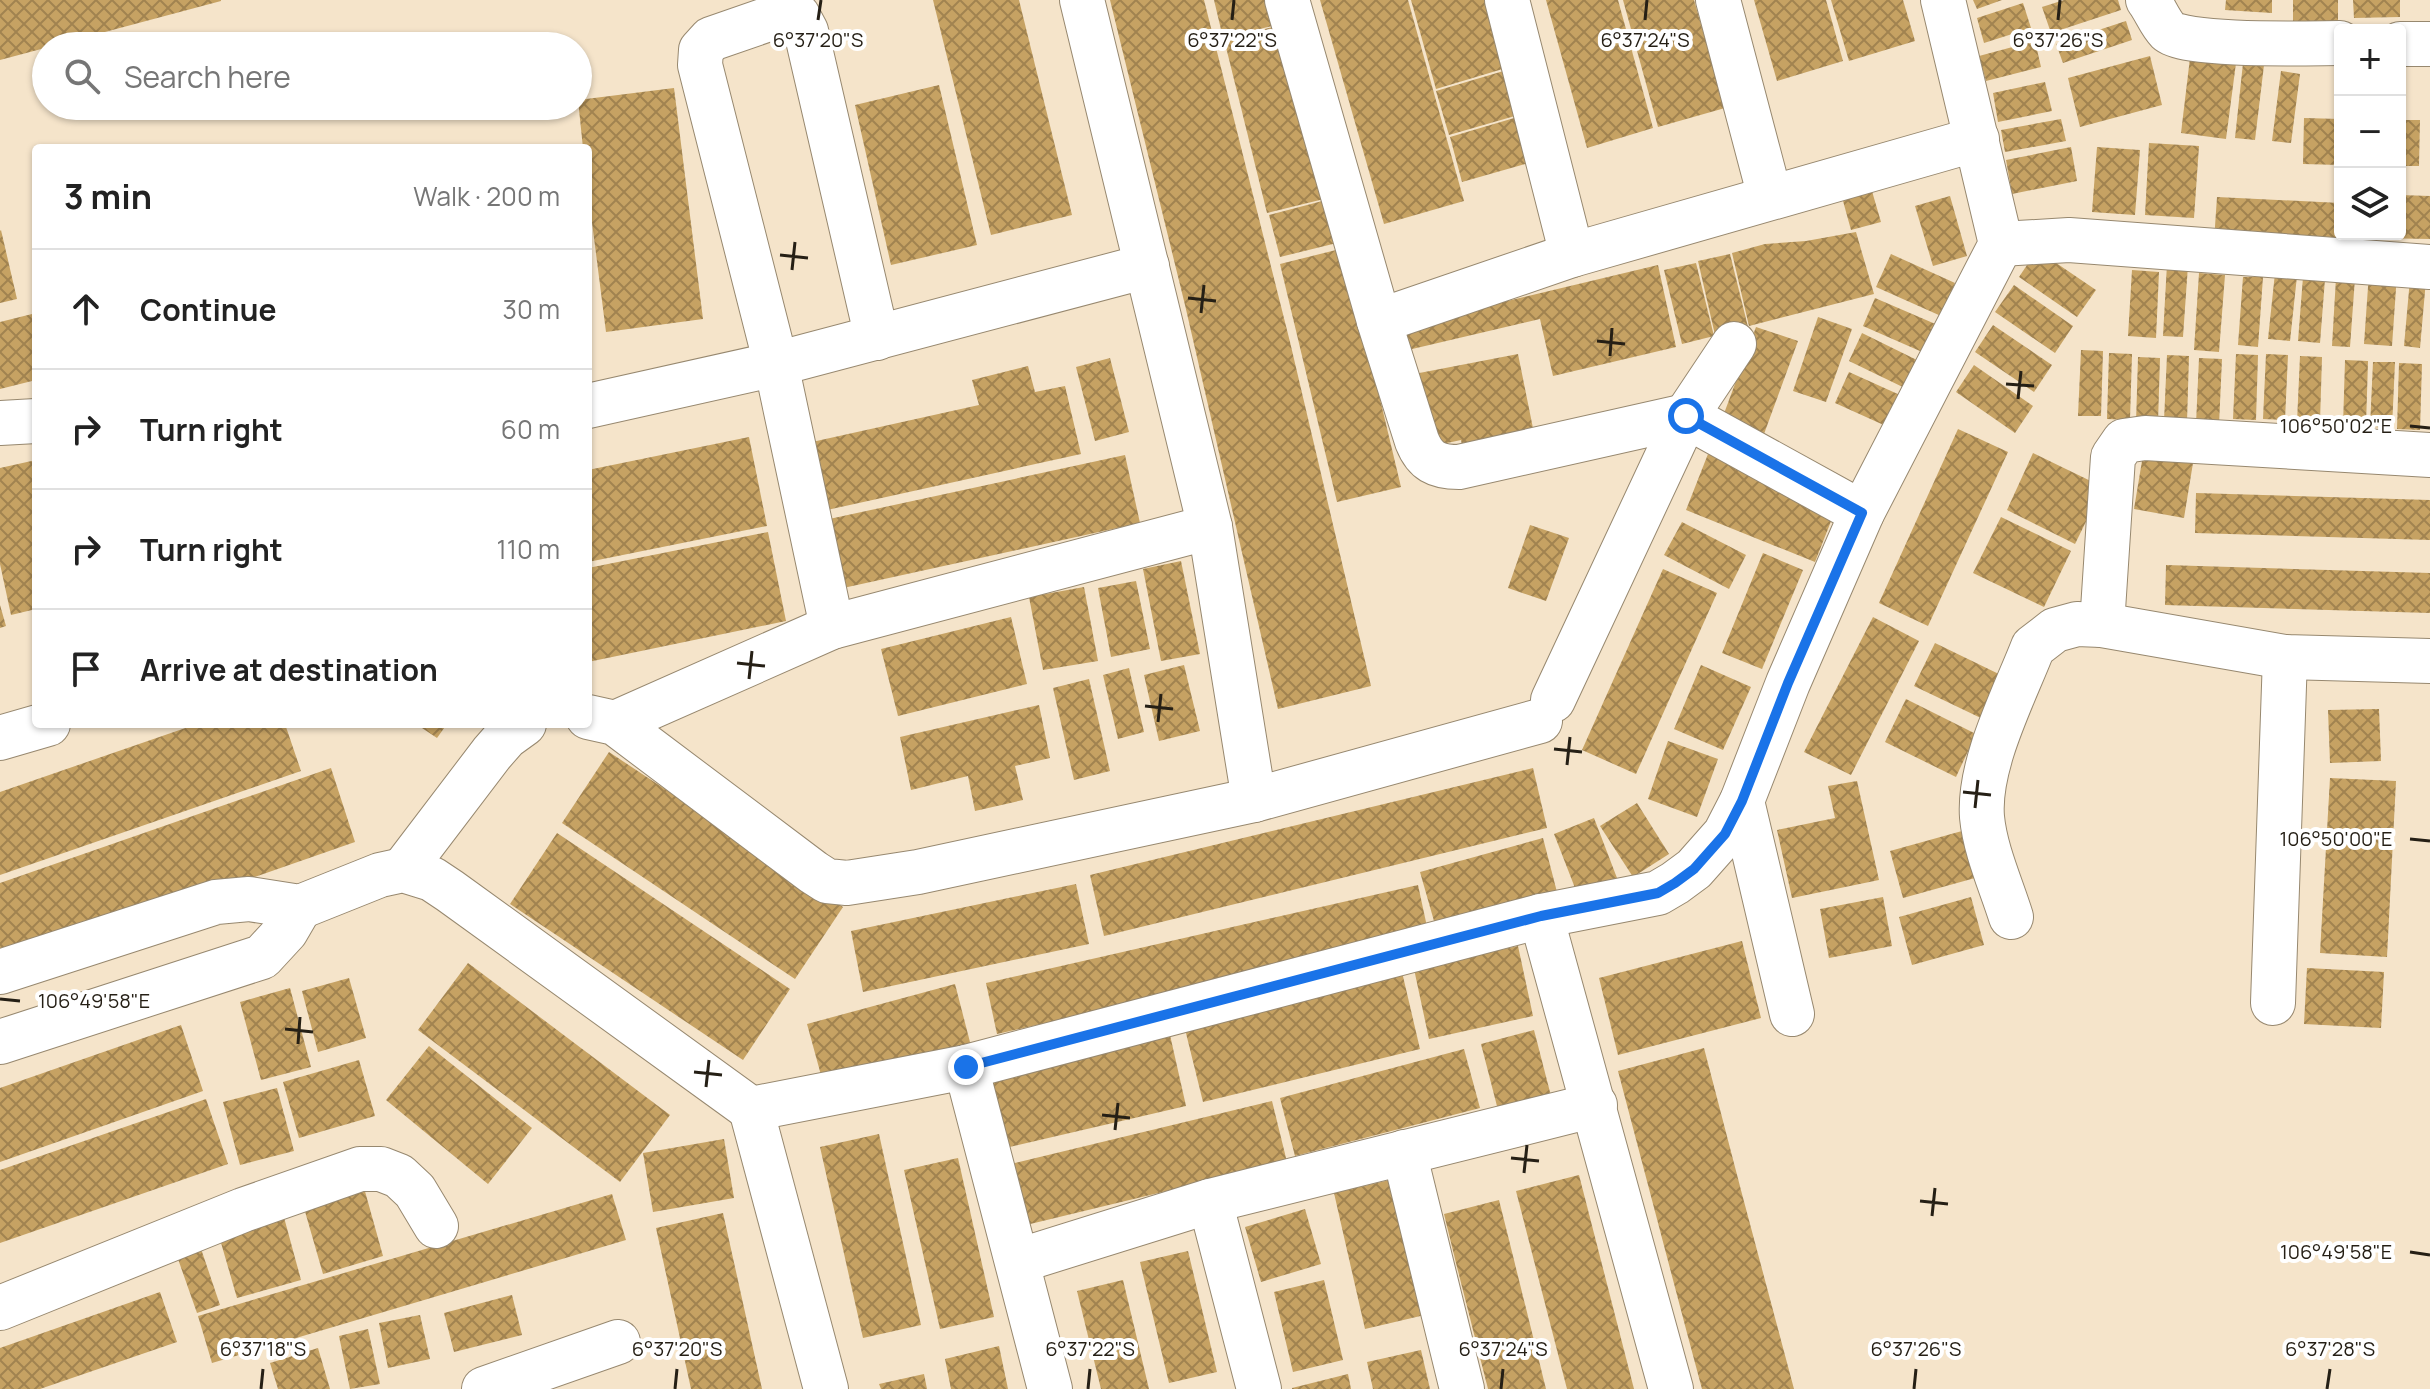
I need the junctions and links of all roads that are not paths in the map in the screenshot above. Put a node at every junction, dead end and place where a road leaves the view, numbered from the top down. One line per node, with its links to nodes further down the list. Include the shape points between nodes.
1 (1082, 0): 14 (street)
2 (1287, 0): 16 (street)
3 (1507, 0): 13 (street)
4 (1718, 0): 11 (street)
5 (1943, 0): 10 (street)
6 (2148, 0): 7 (street, via 2168,31 2182,38)
7 (2334, 43)
8 (2406, 44): 9 (street)
9 (2430, 44)
10 (1977, 139): 11 (street); 12 (street)
11 (1770, 197): 13 (street)
12 (2001, 244): 15 (street, via 2069,240); 25 (street)
13 (1572, 255): 16 (street)
14 (1147, 266): 17 (street); 26 (street)
15 (2430, 267)
16 (1379, 321): 21 (street, via 1421,452 1436,465 1459,467)
17 (877, 338): 19 (street); 19 (street, via 806,31 798,16 786,13 711,39 699,61)
18 (1734, 344): 21 (street)
19 (776, 364): 20 (street); 28 (street)
20 (592, 405)
21 (1686, 416): 25 (street); 35 (street, via 1547,710)
22 (32, 421): 23 (street)
23 (0, 423)
24 (2430, 455): 27 (street, via 2124,441 2113,457)
25 (1862, 513): 36 (street)
26 (1210, 527): 28 (street); 35 (street)
27 (2102, 625): 29 (street); 40 (street, via 2064,626 2037,642 1996,743 1982,815)
28 (832, 627): 31 (street)
29 (2285, 657): 30 (street); 42 (street)
30 (2430, 661)
31 (602, 720): 35 (street, via 832,882 918,872)
32 (34, 728): 34 (street)
33 (518, 728): 37 (street, via 492,753)
34 (0, 738)
35 (1254, 800)
36 (1742, 801): 39 (street, via 1725,834 1694,869 1658,893); 43 (street)
37 (403, 870): 38 (street); 47 (street, via 450,891)
38 (300, 907): 41 (street, via 249,899 216,902); 44 (street, via 262,957)
39 (1541, 916): 45 (street); 46 (street)
40 (2011, 917)
41 (0, 972)
42 (2273, 1003)
43 (1792, 1014)
44 (0, 1042)
45 (966, 1067): 47 (street); 51 (street)
46 (1595, 1105): 48 (street); 60 (street)
47 (751, 1109): 56 (street)
48 (1404, 1152): 49 (street); 59 (street)
49 (1210, 1201): 51 (street); 58 (street)
50 (436, 1226): 52 (street, via 399,1176 360,1169)
51 (1018, 1261): 57 (street)
52 (0, 1308)
53 (618, 1342): 54 (street)
54 (556, 1378): 55 (street)
55 (484, 1389)
56 (826, 1389)
57 (1050, 1389)
58 (1259, 1389)
59 (1462, 1389)
60 (1671, 1389)

